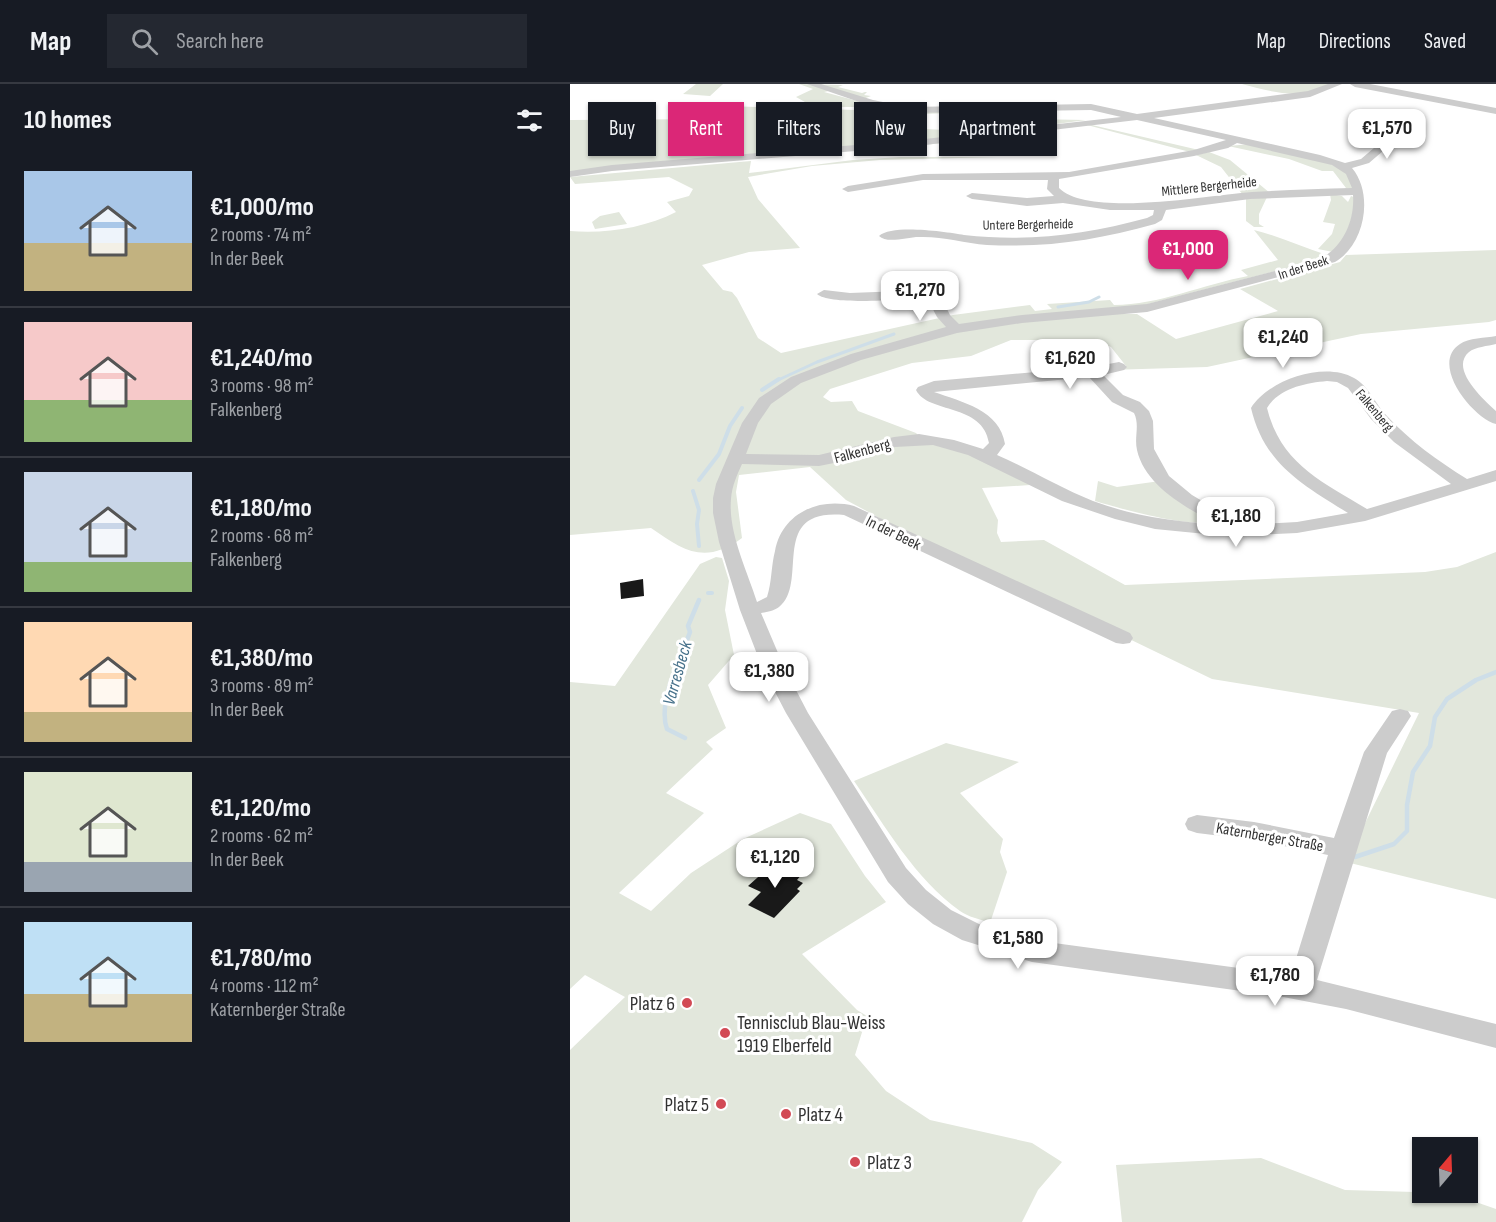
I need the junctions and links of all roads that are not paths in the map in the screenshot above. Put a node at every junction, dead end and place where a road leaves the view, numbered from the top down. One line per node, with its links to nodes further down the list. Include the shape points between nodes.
1 (812, 84): 5 (street, via 908,110 1077,106)
2 (1337, 84): 5 (street, via 1310,94)
3 (1355, 84): 4 (street)
4 (1496, 111)
5 (1132, 117): 7 (street); 9 (street, via 916,143)
6 (1393, 125): 8 (street, via 1393,136 1365,161)
7 (1236, 139): 8 (street); 10 (street, via 1194,153)
8 (1344, 166): 12 (street)
9 (570, 174)
10 (1054, 176): 11 (street, via 923,177); 14 (street, via 1053,189)
11 (848, 189)
12 (1359, 191): 15 (street, Mittlere Bergerheide, via 1258,196); 18 (street, In der Beek, via 1358,215 1342,250 1322,263 1147,308)
13 (972, 196): 14 (street, Mittlere Bergerheide, via 1027,202)
14 (1063, 199): 15 (street, Mittlere Bergerheide, via 1110,206)
15 (1161, 207): 16 (street, Untere Bergerheide, via 1158,217 1151,221 1072,239 1004,242 920,233)
16 (885, 236)
17 (824, 294): 18 (street, via 928,294 934,296 944,317)
18 (956, 329): 24 (street, In der Beek, via 838,363 785,386 756,412)
19 (1496, 340): 22 (street, via 1465,347 1457,362 1458,378 1466,390)
20 (1119, 367): 21 (street)
21 (1093, 372): 23 (street, via 924,390 974,413 990,425 997,444); 28 (street, via 1114,398 1134,404 1145,418 1146,454 1165,481 1185,499)
22 (1496, 419)
23 (987, 455): 24 (street, Falkenberg, via 944,442 909,439 830,459); 28 (street, Falkenberg, via 1060,494 1107,511 1178,526)
24 (736, 458): 29 (street, In der Beek, via 725,484 722,513)
25 (1496, 475): 26 (street, Falkenberg)
26 (1464, 485): 27 (street, Falkenberg); 27 (street, Falkenberg, via 1396,436 1348,380 1332,376 1310,378 1265,398 1259,408 1270,443 1300,474)
27 (1365, 516): 28 (street, Falkenberg)
28 (1241, 531)
29 (750, 610): 30 (street, In der Beek, via 770,605 776,599 786,542 798,523 812,512 832,508 848,510); 34 (street, In der Beek, via 797,713 897,875 942,917 988,938 1059,956)
30 (1123, 638)
31 (1400, 716): 33 (street, Katernberger Straße, via 1376,752)
32 (1197, 824): 33 (street, Katernberger Straße)
33 (1343, 849): 34 (street, Katernberger Straße)
34 (1300, 989): 35 (street)
35 (1496, 1036)

